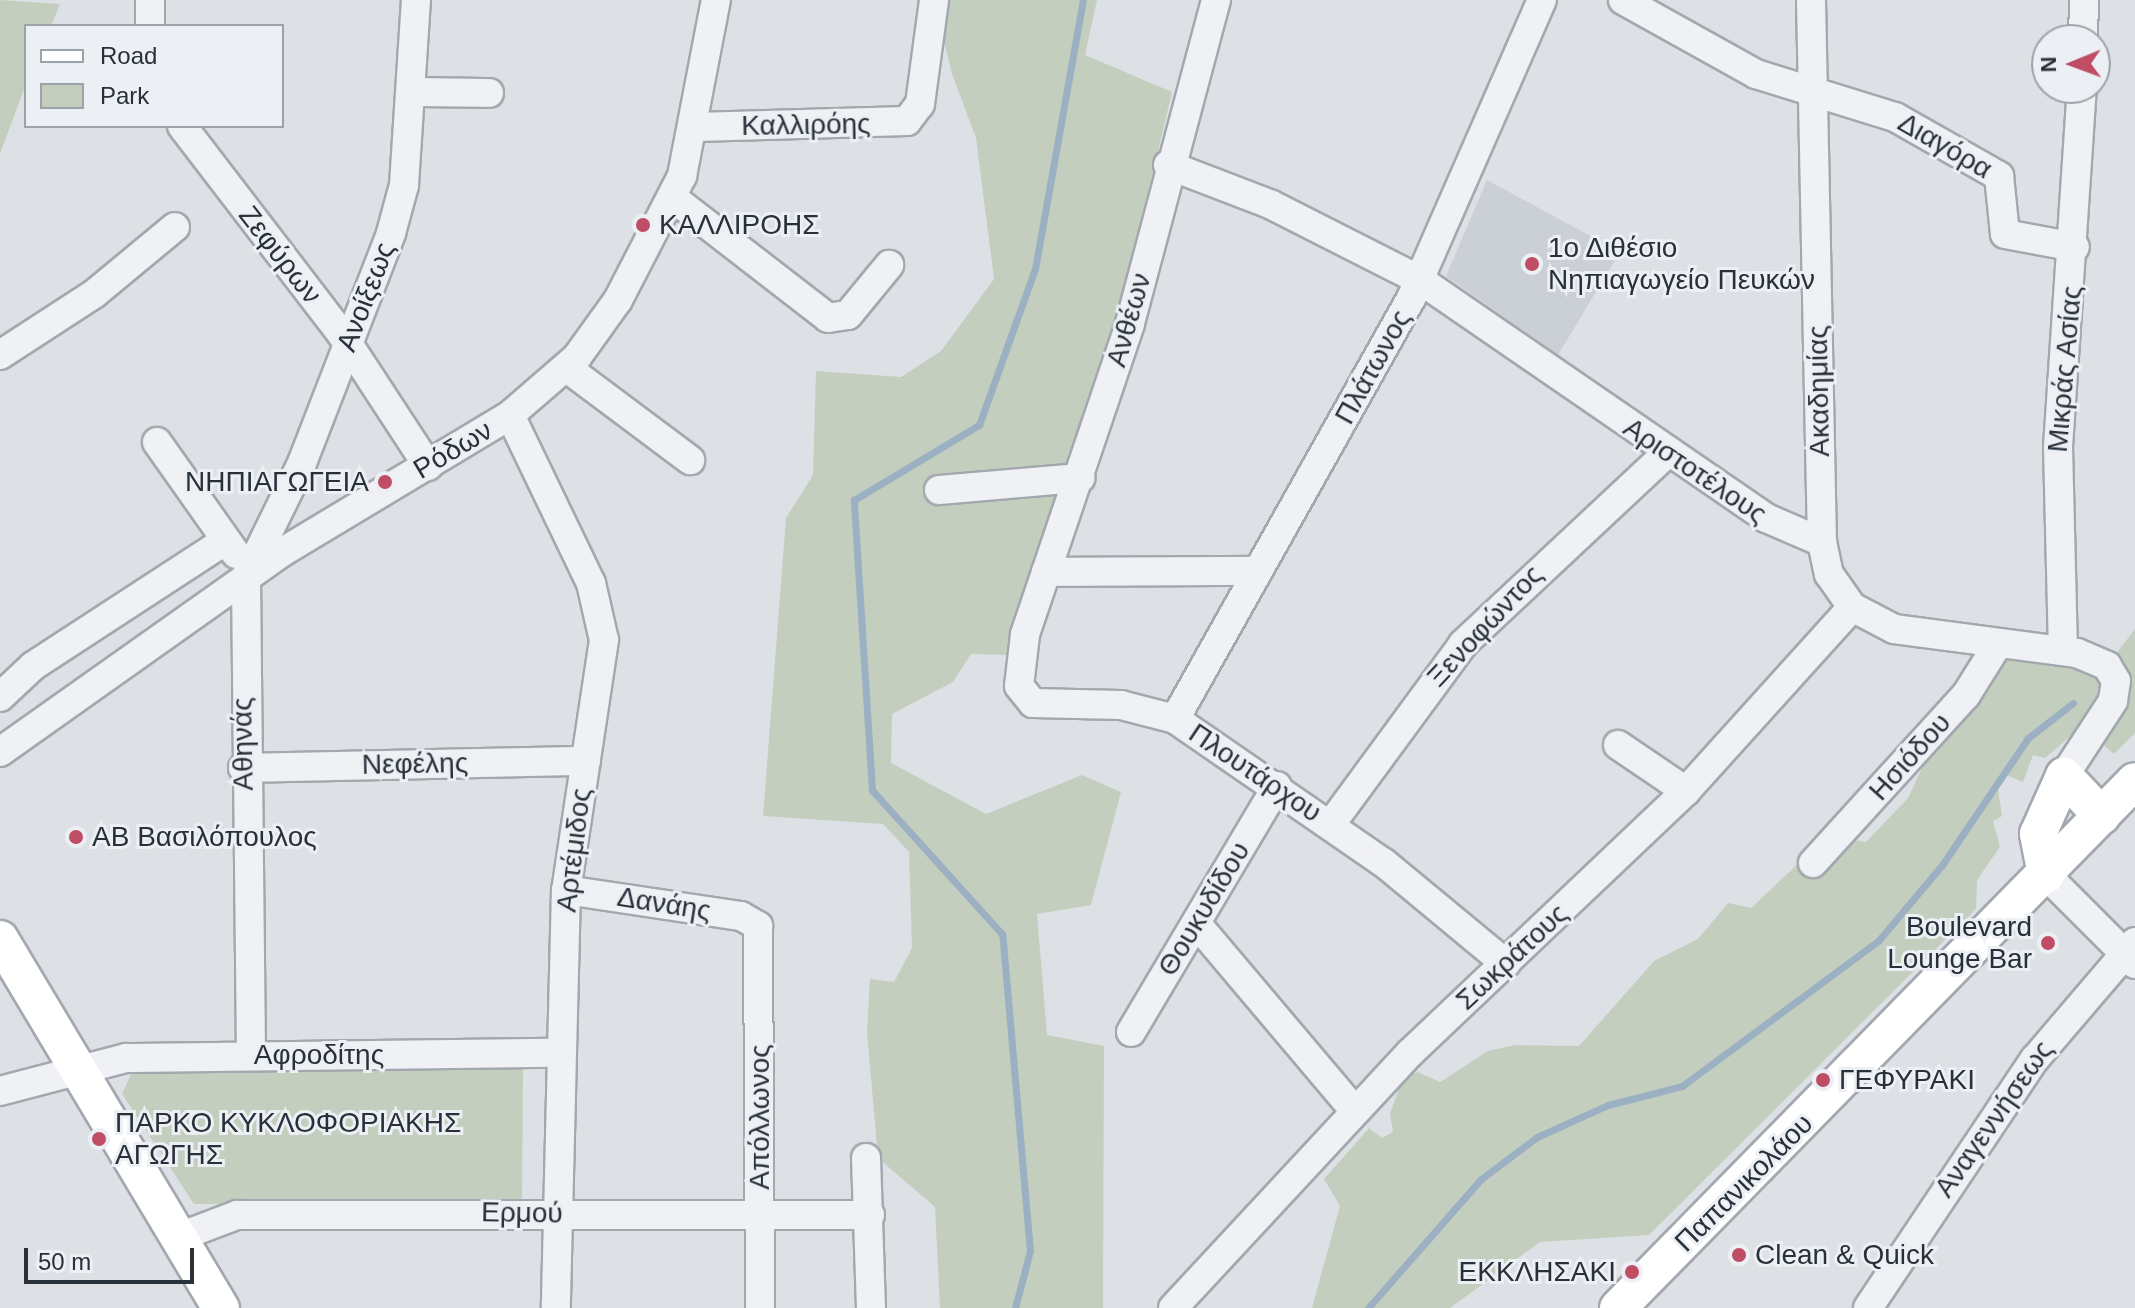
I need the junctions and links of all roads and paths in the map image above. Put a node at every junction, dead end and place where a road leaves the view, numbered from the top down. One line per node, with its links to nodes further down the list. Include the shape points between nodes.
1 (150, 0): 10 (street)
2 (716, 0): 16 (street, Ρόδων)
3 (934, 0): 16 (street, Καλλιρόης, via 914,116 893,124)
4 (1216, 0): 18 (street, Ανθέων)
5 (1542, 0): 23 (street, Πλάτωνος)
6 (1623, 0): 12 (street, via 1741,67)
7 (1811, 0): 12 (street, Ακαδημίας)
8 (2084, 0): 11 (street)
9 (424, 4): 13 (street, Ανοίξεως)
10 (150, 24)
11 (2083, 24)
12 (1812, 89): 21 (street, Διαγόρα, via 1881,110 1999,176 2005,234); 35 (street, Ακαδημίας)
13 (411, 92): 14 (street); 24 (street, Ανοίξεως, via 404,185)
14 (489, 93)
15 (2081, 104): 21 (street, Μικράς Ασίας)
16 (696, 127): 19 (street, Ρόδων)
17 (184, 128): 24 (street, Ζεφύρων)
18 (1168, 165): 23 (street, Αριστοτέλους, via 1272,205); 32 (street, Ανθέων, via 1130,324)
19 (673, 198): 22 (street, via 828,318 848,315); 26 (street, Ρόδων, via 613,310)
20 (175, 227): 25 (street, via 94,294)
21 (2075, 247): 42 (street, Μικράς Ασίας, via 2058,447)
22 (889, 265)
23 (1420, 280): 29 (street, Αριστοτέλους); 36 (street, Πλάτωνος)
24 (347, 343): 31 (street, Ζεφύρων); 38 (street, Ανοίξεως, via 302,463)
25 (0, 355)
26 (567, 368): 27 (street, Ρόδων); 30 (street)
27 (510, 415): 31 (street, Ρόδων); 47 (street, Αρτέμιδος, via 599,607 604,662)
28 (157, 442): 34 (street)
29 (1667, 453): 35 (street, Αριστοτέλους, via 1790,533); 55 (street, Ξενοφώντος, via 1472,633 1383,744)
30 (690, 460)
31 (428, 466): 38 (street, Ρόδων)
32 (1080, 478): 33 (street); 37 (street, Ανθέων)
33 (939, 490)
34 (226, 540): 38 (street); 43 (street, via 33,666)
35 (1822, 542): 39 (street, via 1834,585)
36 (1258, 571): 37 (street); 44 (street, Πλάτωνος)
37 (1046, 572): 40 (street, Ανθέων)
38 (246, 577): 46 (street, Ρόδων); 48 (street, Αθηνάς)
39 (1852, 607): 41 (street, via 1903,632); 52 (street, Σωκράτους)
40 (1025, 635): 44 (street, Πλουτάρχου, via 1017,678 1027,700 1130,706)
41 (1998, 644): 42 (street); 57 (street, Ησιόδου, via 1959,704)
42 (2063, 651): 49 (street, via 2101,663 2116,681 2109,709)
43 (0, 697)
44 (1175, 719): 51 (street, Πλουτάρχου)
45 (1618, 745): 52 (street)
46 (0, 752)
47 (586, 761): 48 (street, Νεφέλης); 59 (street, Αρτέμιδος)
48 (243, 768): 67 (street, Αθηνάς)
49 (2064, 776): 53 (main road); 54 (main road)
50 (2135, 781): 54 (main road, Παπανικολάου)
51 (1277, 786): 55 (street, Πλουτάρχου); 60 (street, Θουκυδίδου)
52 (1686, 791): 64 (street, Σωκράτους)
53 (2044, 814): 56 (main road); 58 (main road, via 2037,851)
54 (2102, 816): 56 (main road, Παπανικολάου)
55 (1331, 824): 64 (street, Πλουτάρχου)
56 (2074, 845): 58 (main road, Παπανικολάου)
57 (1813, 863)
58 (2046, 875): 63 (street); 82 (main road, Παπανικολάου)
59 (566, 890): 61 (street, Δανάης, via 741,916); 66 (street, Αρτέμιδος)
60 (1196, 923): 65 (street, Θουκυδίδου); 70 (street)
61 (758, 926): 73 (street, Απόλλωνος)
62 (0, 939): 68 (main road)
63 (2131, 953): 76 (street, Αναγεννήσεως, via 2035,1059)
64 (1506, 964): 70 (street, Σωκράτους)
65 (1131, 1032)
66 (560, 1053): 67 (street, Αφροδίτης); 72 (street, Αρτέμιδος)
67 (251, 1055): 68 (street, Αφροδίτης, via 126,1058)
68 (79, 1068): 69 (street, Αφροδίτης); 75 (main road)
69 (0, 1091)
70 (1355, 1111): 81 (street, Σωκράτους)
71 (866, 1158): 74 (street)
72 (556, 1213): 73 (street, Ερμού); 75 (street, Ερμού, via 237,1215); 78 (street, Αρτέμιδος)
73 (760, 1215): 74 (street, Ερμού); 79 (street, Απόλλωνος)
74 (870, 1215): 80 (street)
75 (179, 1237): 77 (main road)
76 (1874, 1306)
77 (221, 1308)
78 (556, 1308)
79 (760, 1308)
80 (871, 1308)
81 (1173, 1308)
82 (1618, 1308)

